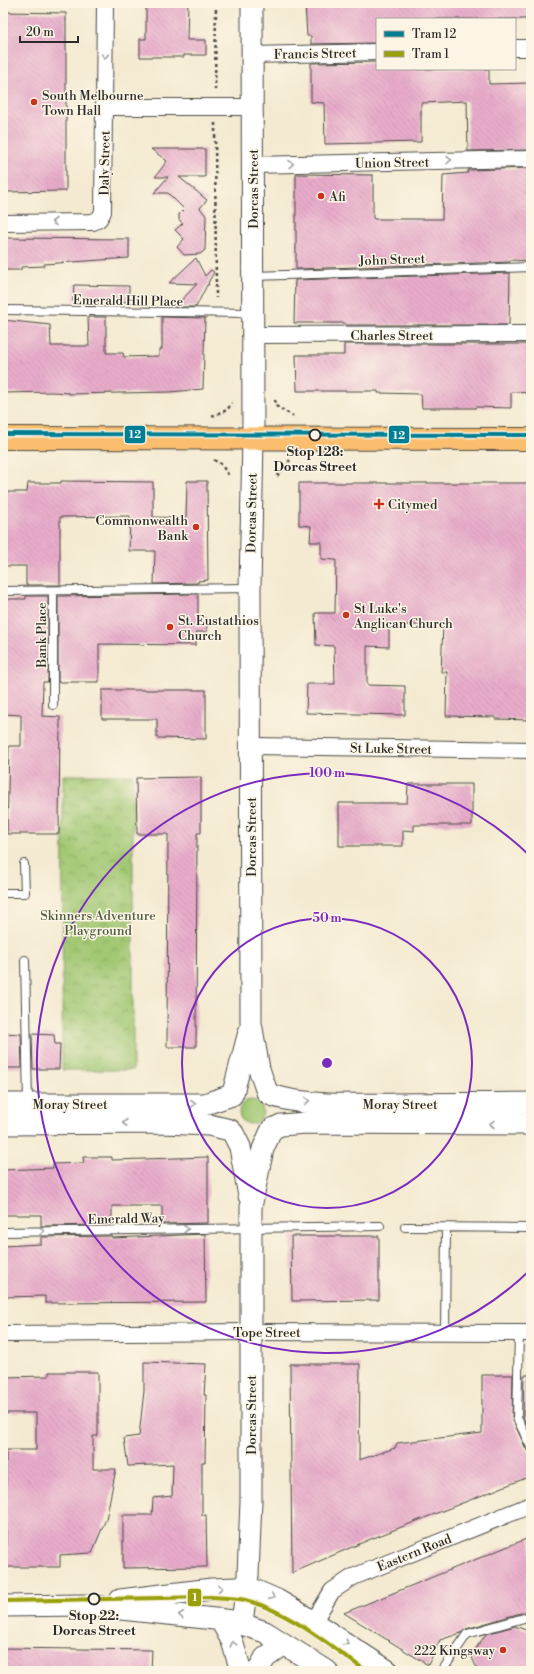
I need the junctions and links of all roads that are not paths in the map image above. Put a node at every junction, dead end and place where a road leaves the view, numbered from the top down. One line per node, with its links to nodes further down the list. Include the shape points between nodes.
1 (105, 3): 7 (street, Daly Street, one-way to 7)
2 (252, 3): 6 (street, Dorcas Street)
3 (516, 48): 4 (street)
4 (531, 48)
5 (376, 52): 6 (street, Francis Street)
6 (252, 55): 8 (street, Dorcas Street)
7 (105, 107): 8 (street); 11 (street, Daly Street, one-way to 11, via 103,212 99,219 93,222)
8 (252, 107): 10 (street, Dorcas Street)
9 (531, 159): 10 (street, Union Street, one-way to 9)
10 (252, 164): 13 (street, Dorcas Street)
11 (3, 223)
12 (531, 266): 13 (lane, John Street)
13 (253, 276): 15 (street, Dorcas Street)
14 (3, 310): 15 (lane, Emerald Hill Place)
15 (253, 313): 17 (street, Dorcas Street)
16 (531, 334): 17 (street, Charles Street)
17 (253, 335): 19 (street, Dorcas Street)
18 (3, 438): 19 (main road)
19 (253, 439): 20 (main road); 21 (street, Dorcas Street)
20 (531, 439)
21 (250, 588): 23 (lane); 25 (street, Dorcas Street)
22 (3, 591): 23 (lane, Bank Place)
23 (53, 591): 24 (lane, Bank Place)
24 (53, 705)
25 (251, 746): 26 (street, St Luke Street); 30 (street, Dorcas Street)
26 (531, 750)
27 (24, 864): 28 (lane, via 25,893)
28 (3, 893)
29 (25, 960): 35 (lane)
30 (251, 1024): 31 (street, Dorcas Street, via 261,1075); 32 (street, Dorcas Street)
31 (268, 1093): 32 (street, via 250,1087); 33 (street, Moray Street, one-way to 33, via 294,1101 345,1104); 38 (street, via 277,1108 277,1120)
32 (233, 1094): 35 (street, Moray Street, one-way to 32, via 205,1104); 39 (street, via 224,1110 225,1121)
33 (531, 1103)
34 (3, 1104): 35 (street, Moray Street)
35 (28, 1104)
36 (3, 1124): 39 (street, Moray Street, one-way to 36, via 213,1125 164,1123)
37 (531, 1124): 38 (street, Moray Street, one-way to 38, via 306,1123 281,1125)
38 (271, 1130): 39 (street, via 261,1138 249,1140); 40 (street, Dorcas Street, via 263,1149)
39 (232, 1132): 40 (street, Dorcas Street, via 240,1147)
40 (251, 1207): 43 (street, Dorcas Street)
41 (380, 1226): 43 (lane, Emerald Way)
42 (405, 1227): 44 (lane)
43 (250, 1228): 46 (lane, Emerald Way, one-way to 43); 47 (street, Dorcas Street)
44 (446, 1228): 45 (lane); 48 (lane)
45 (531, 1228)
46 (3, 1232)
47 (251, 1332): 48 (street, Tope Street); 50 (street, Tope Street); 53 (street, Dorcas Street, via 251,1501)
48 (445, 1333): 49 (street, Tope Street)
49 (525, 1333): 51 (lane, via 517,1418)
50 (3, 1334)
51 (531, 1447)
52 (531, 1505): 58 (street, Eastern Road, via 353,1577 332,1591)
53 (246, 1588): 54 (street, one-way to 53, via 203,1590); 58 (street, one-way to 58, via 261,1592); 59 (street, Dorcas Street)
54 (84, 1605): 55 (street); 57 (street, one-way to 54)
55 (3, 1606)
56 (531, 1616): 65 (lane, via 467,1634)
57 (220, 1619): 59 (street); 61 (street, one-way to 57, via 232,1641)
58 (314, 1621): 64 (street, one-way to 64)
59 (242, 1623): 60 (street, via 265,1632)
60 (284, 1644): 62 (street, via 265,1658); 63 (street)
61 (241, 1671)
62 (258, 1671)
63 (327, 1671)
64 (388, 1671)
65 (442, 1671)

